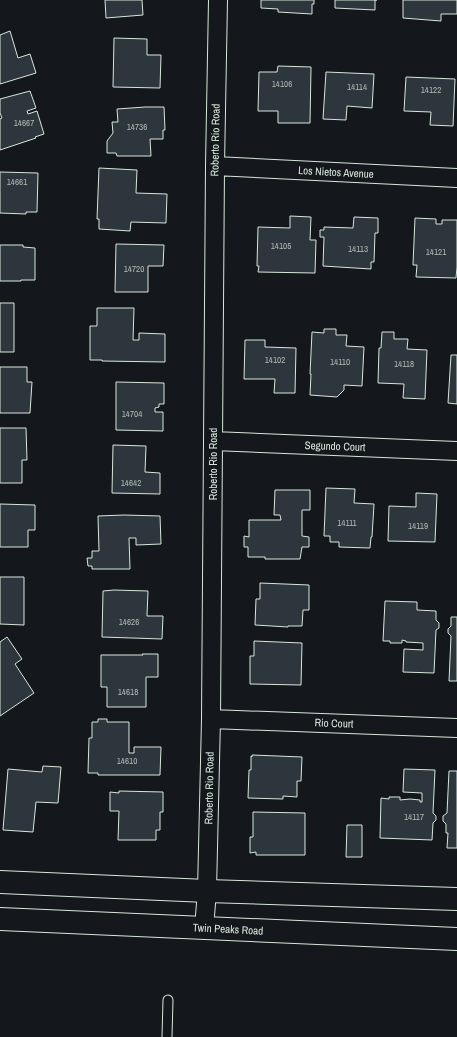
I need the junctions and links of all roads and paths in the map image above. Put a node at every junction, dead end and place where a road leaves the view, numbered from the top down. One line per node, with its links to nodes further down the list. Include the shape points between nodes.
1 (218, 0): 2 (street, Roberto Rio Road)
2 (214, 166): 3 (street, Los Nietos Avenue); 4 (street, Roberto Rio Road)
3 (457, 178)
4 (213, 441): 5 (street, Segundo Court); 6 (street, Roberto Rio Road)
5 (457, 451)
6 (211, 719): 7 (street, Rio Court); 9 (street, Roberto Rio Road)
7 (457, 728)
8 (0, 882): 9 (main road)
9 (207, 891): 10 (main road); 12 (street, Roberto Rio Road)
10 (457, 899)
11 (0, 919): 12 (main road, Twin Peaks Road)
12 (204, 928): 13 (main road, Twin Peaks Road)
13 (457, 939)
14 (168, 1000): 15 (lane)
15 (167, 1037)

